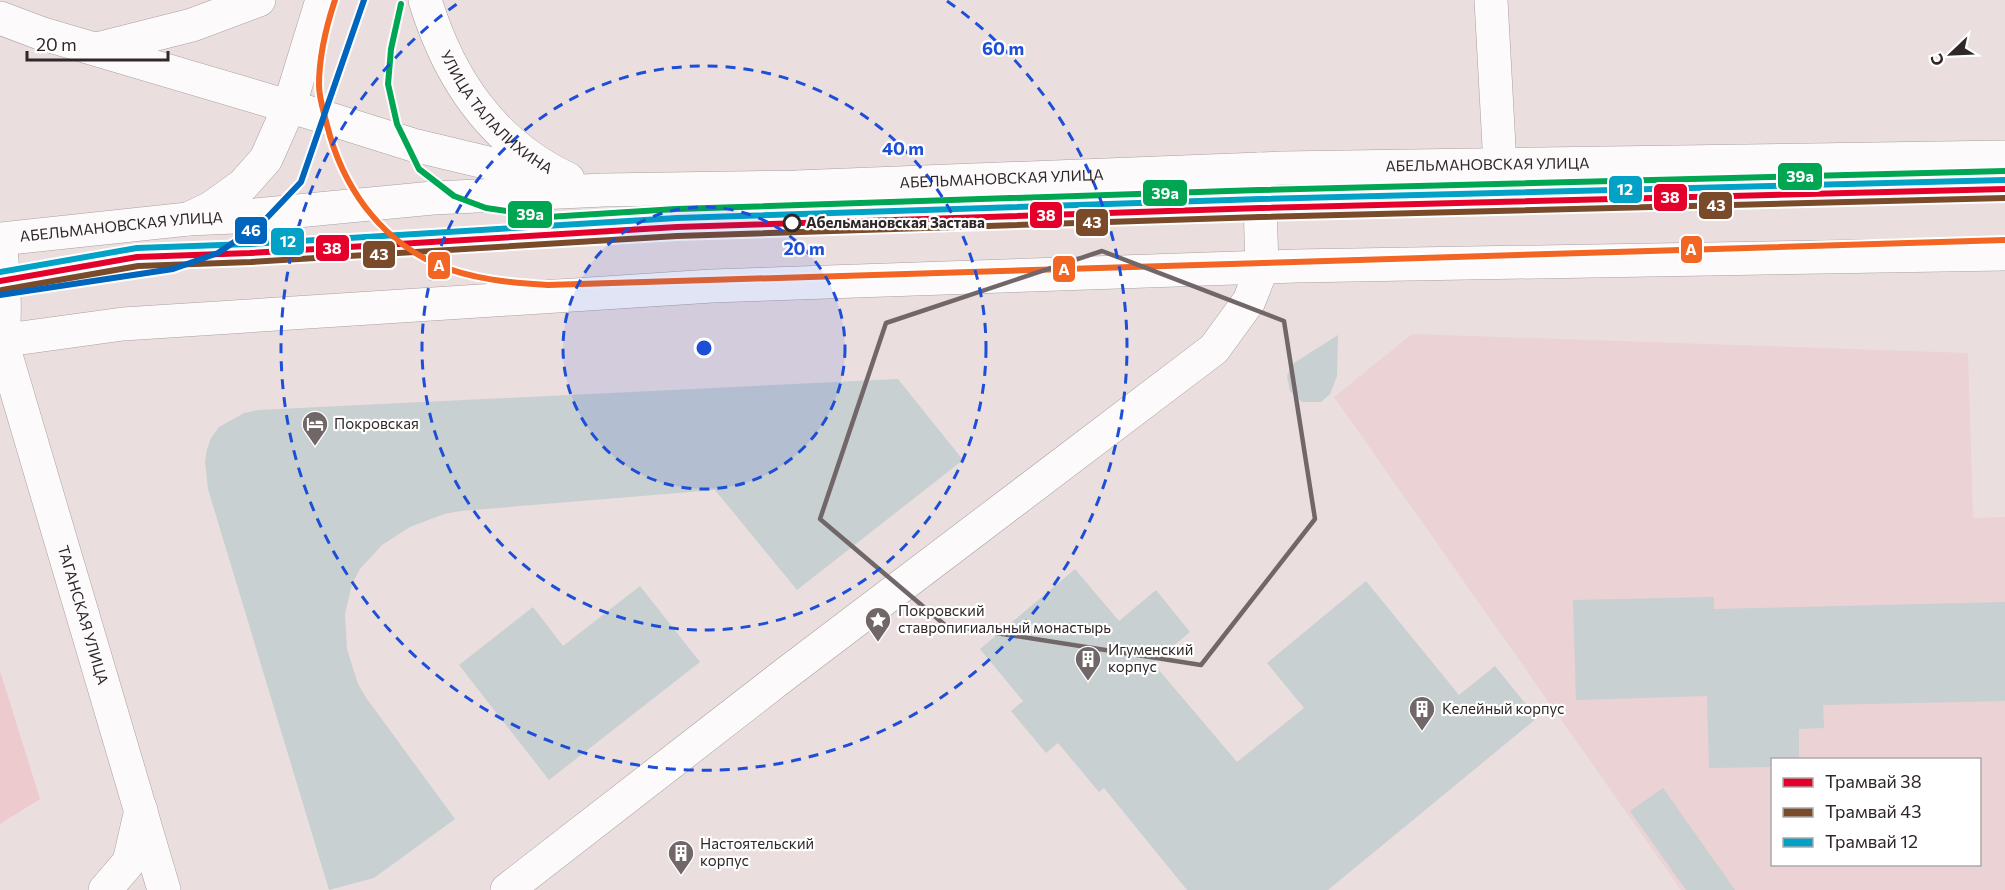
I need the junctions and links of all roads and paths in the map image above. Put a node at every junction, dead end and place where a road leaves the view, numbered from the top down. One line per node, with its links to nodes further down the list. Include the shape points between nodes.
1 (259, 0): 6 (main road, via 192,25)
2 (322, 0): 7 (main road)
3 (425, 0): 11 (main road, УЛИЦА ТАЛАЛИХИНА, via 441,47 459,81 486,116 548,170 575,183)
4 (1491, 0): 9 (main road)
5 (0, 18): 6 (main road)
6 (97, 49): 7 (main road)
7 (289, 106): 11 (main road, via 413,145); 12 (main road, via 266,159 243,185)
8 (2005, 157): 9 (main road, АБЕЛЬМАНОВСКАЯ УЛИЦА)
9 (1500, 165): 10 (main road, АБЕЛЬМАНОВСКАЯ УЛИЦА)
10 (1259, 169): 11 (main road, АБЕЛЬМАНОВСКАЯ УЛИЦА, via 796,187); 15 (main road)
11 (604, 190): 12 (main road, АБЕЛЬМАНОВСКАЯ УЛИЦА, via 433,198)
12 (188, 219): 13 (main road, АБЕЛЬМАНОВСКАЯ УЛИЦА)
13 (0, 240): 16 (main road, via 5,280)
14 (2005, 254): 15 (main road)
15 (1262, 268): 16 (main road, via 712,286 123,324); 20 (main road, via 1249,301 1214,349)
16 (1, 339): 17 (main road, ТАГАНСКАЯ УЛИЦА)
17 (141, 810): 18 (main road, via 129,862); 19 (main road, ТАГАНСКАЯ УЛИЦА)
18 (105, 890)
19 (164, 890)
20 (507, 890)

